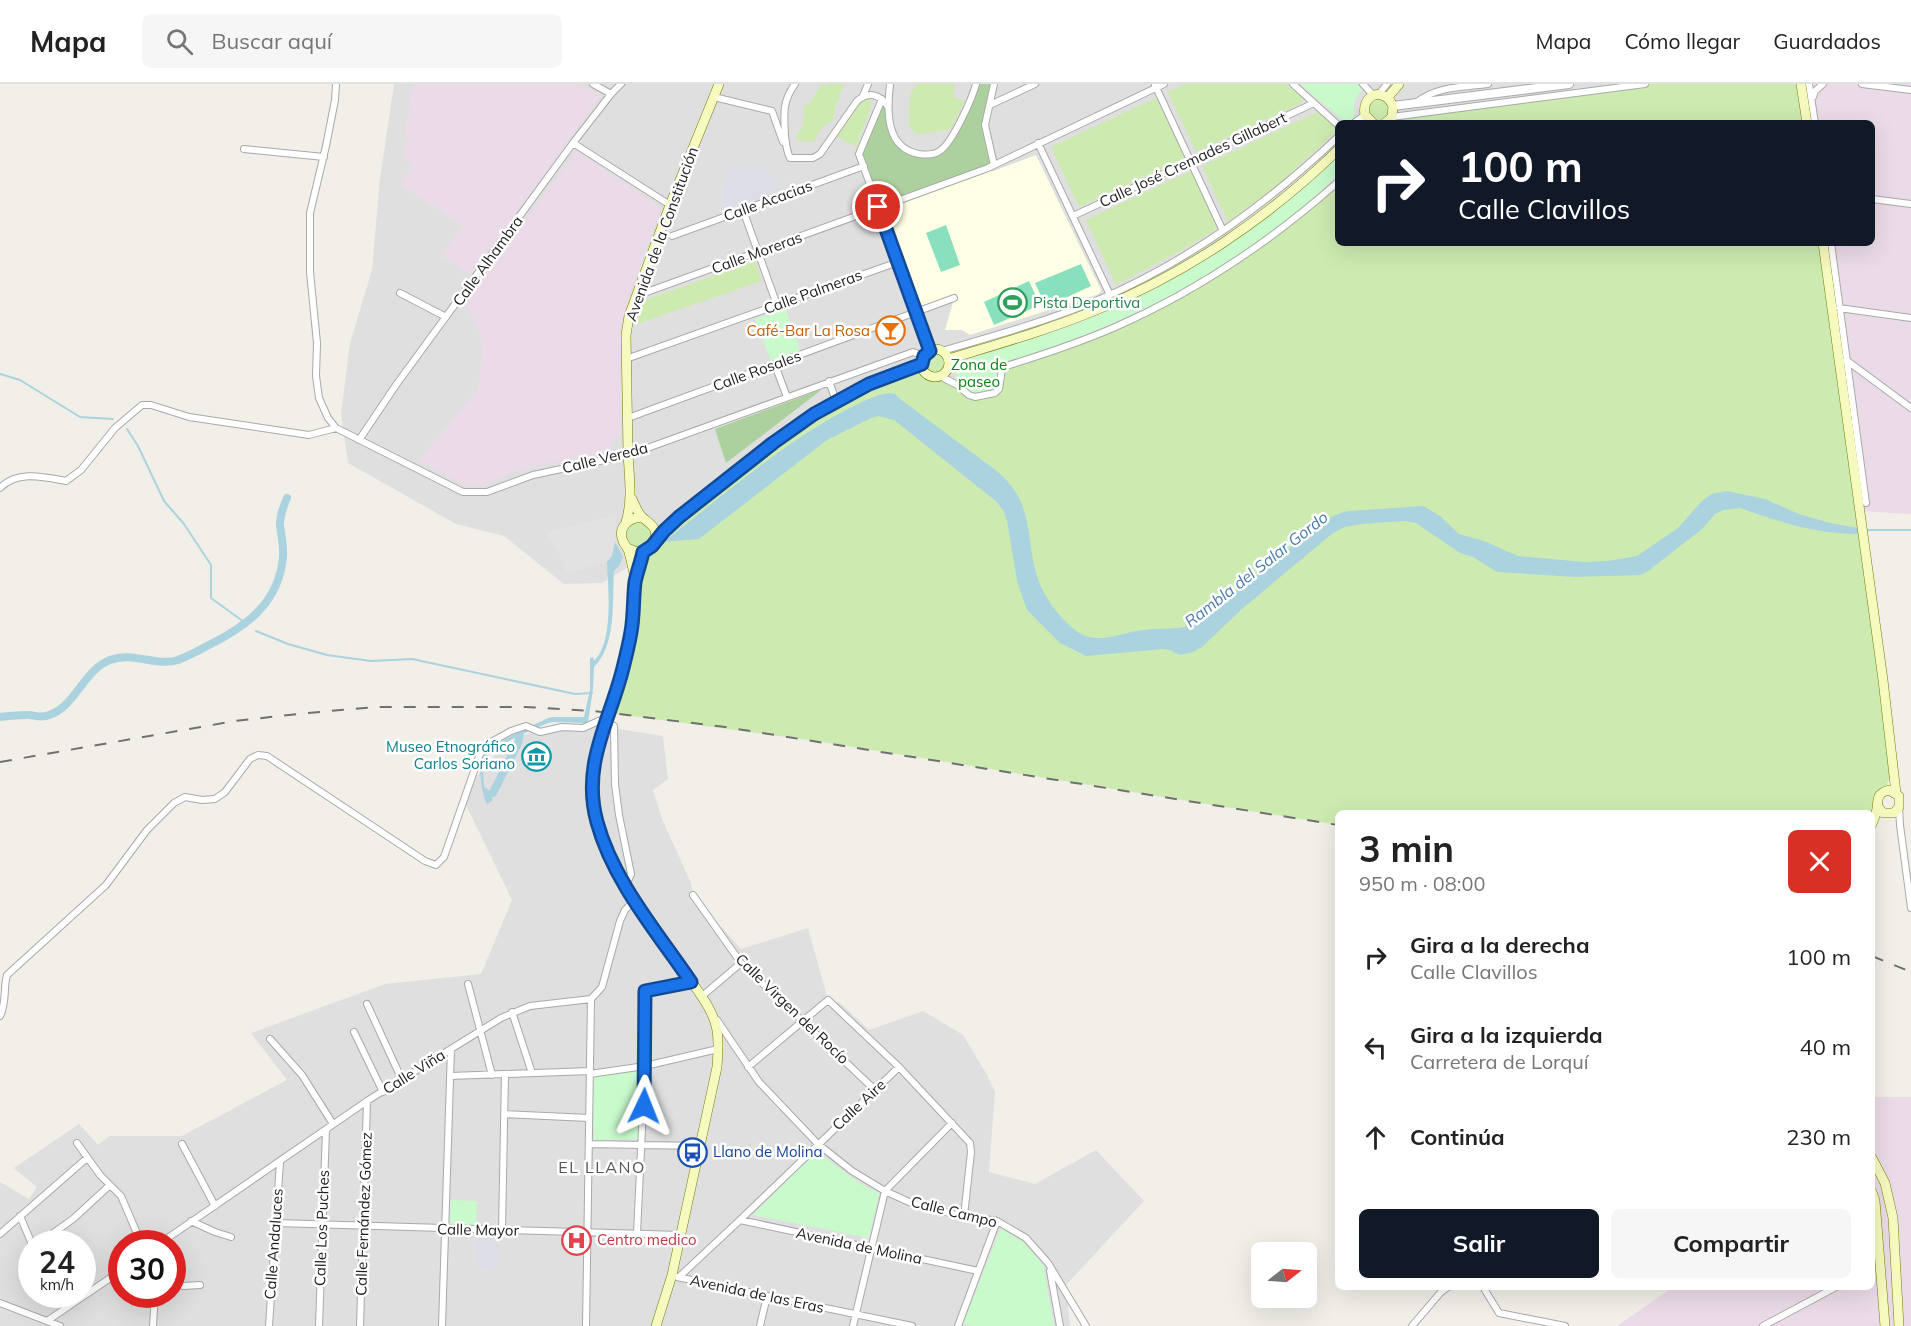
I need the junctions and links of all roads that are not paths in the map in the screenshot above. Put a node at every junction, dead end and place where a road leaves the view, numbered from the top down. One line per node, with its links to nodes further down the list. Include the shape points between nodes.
1 (336, 84): 49 (street, Calle Vereda)
2 (592, 84): 27 (street)
3 (621, 84): 27 (street, Calle Alhambra)
4 (719, 84): 29 (main road, Avenida de la Constitución)
5 (795, 84): 47 (street, via 783,111)
6 (868, 84): 28 (street)
7 (890, 84): 36 (street)
8 (976, 84): 36 (street, via 954,132 933,154 921,155 897,142)
9 (994, 84): 35 (street)
10 (1035, 84): 35 (street)
11 (1164, 84): 25 (street, Calle Moreras)
12 (1293, 84): 32 (street)
13 (1363, 84): 30 (street)
14 (1388, 84): 30 (street)
15 (1399, 84): 30 (main road)
16 (1488, 84): 24 (street)
17 (1569, 84): 33 (street)
18 (1645, 84): 39 (street)
19 (1801, 84): 40 (main road)
20 (1809, 84): 34 (street)
21 (1823, 84): 34 (street, via 1815,91)
22 (1862, 84): 23 (street)
23 (1870, 84): 26 (street)
24 (1474, 85): 33 (street, via 1438,90)
25 (1156, 86): 45 (street, Calle Moreras); 50 (street)
26 (1911, 90)
27 (611, 94): 44 (street, Calle Alhambra)
28 (863, 96): 31 (street); 47 (street, via 820,154 797,160 790,159)
29 (714, 97): 47 (street, via 772,111); 56 (main road, Avenida de la Constitución)
30 (1383, 98): 33 (street); 37 (main road, via 1366,101); 38 (main road)
31 (882, 99): 36 (street); 52 (street, via 859,154)
32 (1314, 103): 42 (street); 50 (street, Calle José Cremades Gillabert)
33 (1416, 103)
34 (1812, 104): 41 (street)
35 (990, 105): 51 (street, via 985,125)
36 (888, 107)
37 (1367, 120)
38 (1389, 120)
39 (1396, 120)
40 (1807, 120)
41 (1815, 120)
42 (1335, 122)
43 (1335, 140): 60 (street, via 1274,194)
44 (573, 143): 56 (street); 73 (street, Calle Alhambra)
45 (1038, 143): 51 (street, Calle Moreras); 59 (street)
46 (244, 149): 49 (street)
47 (786, 150)
48 (1335, 153): 78 (main road, via 1256,220 1149,285 1061,324)
49 (324, 157): 87 (street, Calle Vereda, via 310,213 310,272 319,398)
50 (1191, 161): 59 (street, Calle José Cremades Gillabert); 60 (street)
51 (994, 165): 57 (street, Calle Moreras)
52 (864, 166): 57 (street); 58 (street, Calle Acacias)
53 (1335, 185): 81 (street, via 1283,229 1201,284 1113,328 1006,366 995,393 975,397)
54 (1875, 199): 55 (street)
55 (1911, 204)
56 (670, 205): 68 (main road, Avenida de la Constitución)
57 (879, 209): 64 (street, Calle Moreras); 65 (street)
58 (743, 210): 61 (street, Calle Acacias); 64 (street)
59 (1073, 216): 67 (street)
60 (1223, 231): 67 (street)
61 (672, 236)
62 (1823, 246): 100 (main road)
63 (1831, 246): 71 (street)
64 (758, 253): 68 (street, Calle Moreras); 70 (street)
65 (898, 262): 70 (street, Calle Palmeras); 72 (street)
66 (400, 293): 73 (street)
67 (1110, 295): 75 (street)
68 (636, 296): 77 (main road, Avenida de la Constitución, via 629,316)
69 (954, 298): 72 (street, Calle Rosales)
70 (777, 305): 77 (street, Calle Palmeras)
71 (1839, 308): 74 (street); 79 (street)
72 (916, 312): 76 (street); 80 (street, Calle Rosales)
73 (446, 317): 88 (street, Calle Alhambra)
74 (1911, 318)
75 (942, 351): 76 (main road); 78 (main road)
76 (925, 357): 81 (main road, via 923,369 928,375); 82 (street, Calle Vereda, via 913,352); 84 (main road)
77 (626, 359): 86 (main road, Avenida de la Constitución)
78 (949, 359): 81 (main road, via 948,368)
79 (1846, 360): 85 (street); 92 (street)
80 (775, 365): 83 (street); 86 (street, Calle Rosales)
81 (940, 376)
82 (829, 381): 83 (street, Calle Vereda); 84 (street)
83 (787, 397): 89 (street, Calle Vereda)
84 (836, 401): 93 (main road, via 786,433)
85 (1911, 408)
86 (627, 418): 89 (main road, Avenida de la Constitución)
87 (336, 428): 88 (street, Calle Vereda); 90 (street, via 309,435 189,417 142,405 115,428 81,471 66,481 21,477)
88 (358, 440): 89 (street, Calle Vereda, via 463,492 487,492 532,475)
89 (628, 455): 91 (main road, Avenida de la Constitución)
90 (0, 488)
91 (631, 497): 94 (main road); 95 (main road)
92 (1866, 503)
93 (679, 517): 94 (main road, via 660,523); 96 (main road)
94 (647, 520): 95 (main road, via 637,517); 96 (main road, via 655,530)
95 (626, 522): 97 (main road, via 621,533)
96 (655, 541): 98 (main road)
97 (627, 548): 98 (main road); 99 (main road)
98 (643, 552): 99 (main road)
99 (636, 580): 107 (main road, bridge, via 631,633 602,732 593,783 595,813 603,840)
100 (1891, 756): 101 (main road, via 1891,774); 102 (main road)
101 (1885, 791): 102 (main road); 104 (main road, via 1876,803)
102 (1896, 793): 103 (main road)
103 (1899, 807): 104 (main road); 106 (street)
104 (1884, 812): 105 (main road); 106 (street)
105 (1875, 820)
106 (1900, 825): 110 (street)
107 (626, 885): 109 (main road); 119 (street, via 631,874 618,814 614,726 601,720 583,728 540,732 526,726 493,741 480,754 444,857 436,865 424,861 267,756 258,755 215,799 185,797 147,830 106,885 7,975 6,999)
108 (693, 895): 111 (street, Calle Virgen del Rocío)
109 (635, 900): 112 (main road); 115 (street, via 620,921 602,987)
110 (1911, 908)
111 (741, 963): 114 (street); 120 (street, Calle Virgen del Rocío)
112 (691, 982): 114 (main road); 126 (street, via 645,991)
113 (468, 984): 121 (street)
114 (701, 997): 117 (main road)
115 (591, 999): 118 (street, Calle Viña, via 542,1004); 129 (street)
116 (367, 1004): 134 (street)
117 (709, 1008): 125 (main road, via 717,1029); 127 (street, Calle Campo)
118 (512, 1012): 121 (street, Calle Viña); 130 (street)
119 (0, 1016)
120 (803, 1020): 127 (street); 128 (street, via 828,1000); 135 (street, Calle Virgen del Rocío)
121 (480, 1031): 124 (street, Calle Viña); 132 (street)
122 (354, 1032): 136 (street)
123 (270, 1039): 140 (street, via 302,1075)
124 (452, 1049): 133 (street); 134 (street, Calle Viña)
125 (718, 1049): 126 (street); 148 (main road)
126 (645, 1066): 129 (street); 147 (street)
127 (748, 1067): 144 (street, Calle Campo)
128 (899, 1067): 135 (street, Calle Aire); 141 (street)
129 (590, 1072): 130 (street); 139 (street)
130 (532, 1073): 131 (street)
131 (505, 1074): 132 (street); 138 (street)
132 (492, 1075): 133 (street)
133 (450, 1076): 164 (street)
134 (402, 1080): 136 (street, Calle Viña)
135 (875, 1090): 144 (street, Calle Aire)
136 (383, 1092): 137 (street, Calle Viña)
137 (367, 1101): 140 (street, Calle Viña); 163 (street, Calle Fernández Gómez)
138 (504, 1114): 139 (street); 169 (street)
139 (589, 1118): 146 (street)
140 (333, 1124): 142 (street, Calle Viña)
141 (952, 1124): 153 (street); 157 (street, via 970,1143)
142 (326, 1130): 150 (street, Calle Viña); 162 (street, Calle Los Puches)
143 (77, 1143): 149 (street)
144 (818, 1143): 153 (street, Calle Campo); 158 (street, Calle Aire)
145 (182, 1144): 155 (street)
146 (589, 1144): 147 (street); 170 (street)
147 (642, 1145): 148 (street); 171 (street)
148 (699, 1146): 173 (main road)
149 (87, 1158): 152 (street); 156 (street)
150 (280, 1162): 155 (street, Calle Viña); 161 (street, Calle Andaluces)
151 (1875, 1164): 209 (main road, via 1885,1183 1893,1218)
152 (110, 1185): 166 (street); 167 (street, via 121,1196)
153 (885, 1191): 157 (street, Calle Campo, via 909,1202); 175 (street)
154 (1875, 1201): 177 (main road)
155 (215, 1206): 159 (street, Calle Viña)
156 (20, 1216): 165 (street); 172 (street)
157 (964, 1216): 160 (street, Calle Campo)
158 (740, 1220): 175 (street, Avenida de Molina); 179 (street, Calle Aire)
159 (191, 1221): 168 (street, Calle Viña); 174 (street)
160 (997, 1221): 176 (street, Calle Campo, via 1026,1238); 178 (street)
161 (276, 1223): 162 (street, Calle Mayor); 193 (street, Calle Andaluces)
162 (322, 1224): 163 (street, Calle Mayor); 194 (street, Calle Los Puches)
163 (363, 1226): 164 (street, Calle Mayor); 195 (street, Calle Fernández Gómez)
164 (445, 1229): 169 (street, Calle Mayor); 196 (street)
165 (26, 1230)
166 (57, 1230)
167 (136, 1230)
168 (178, 1230)
169 (502, 1230): 170 (street, Calle Mayor)
170 (587, 1232): 171 (street, Calle Mayor); 197 (street)
171 (637, 1233): 173 (street, Calle Mayor)
172 (0, 1234)
173 (680, 1235): 179 (main road)
174 (231, 1237)
175 (870, 1249): 178 (street, Avenida de Molina); 189 (street)
176 (1048, 1263): 203 (street); 204 (street, Calle Campo)
177 (1875, 1266): 208 (main road)
178 (978, 1271): 202 (street)
179 (675, 1276): 186 (street, Avenida de las Eras); 198 (main road)
180 (108, 1280): 190 (street)
181 (200, 1285): 182 (street)
182 (186, 1287)
183 (1444, 1290): 205 (street)
184 (1485, 1290): 206 (street, via 1499,1313)
185 (1830, 1290): 207 (street)
186 (767, 1296): 189 (street, Avenida de las Eras); 199 (street)
187 (0, 1303): 190 (street)
188 (154, 1308): 192 (street)
189 (855, 1315): 200 (street); 201 (street, Avenida de las Eras)
190 (47, 1321): 191 (street)
191 (60, 1326)
192 (153, 1326)
193 (269, 1326)
194 (319, 1326)
195 (360, 1326)
196 (442, 1326)
197 (586, 1326)
198 (656, 1326)
199 (760, 1326)
200 (853, 1326)
201 (912, 1326)
202 (958, 1326)
203 (1060, 1326)
204 (1086, 1326)
205 (1412, 1326)
206 (1565, 1326)
207 (1762, 1326)
208 (1885, 1326)
209 (1899, 1326)

